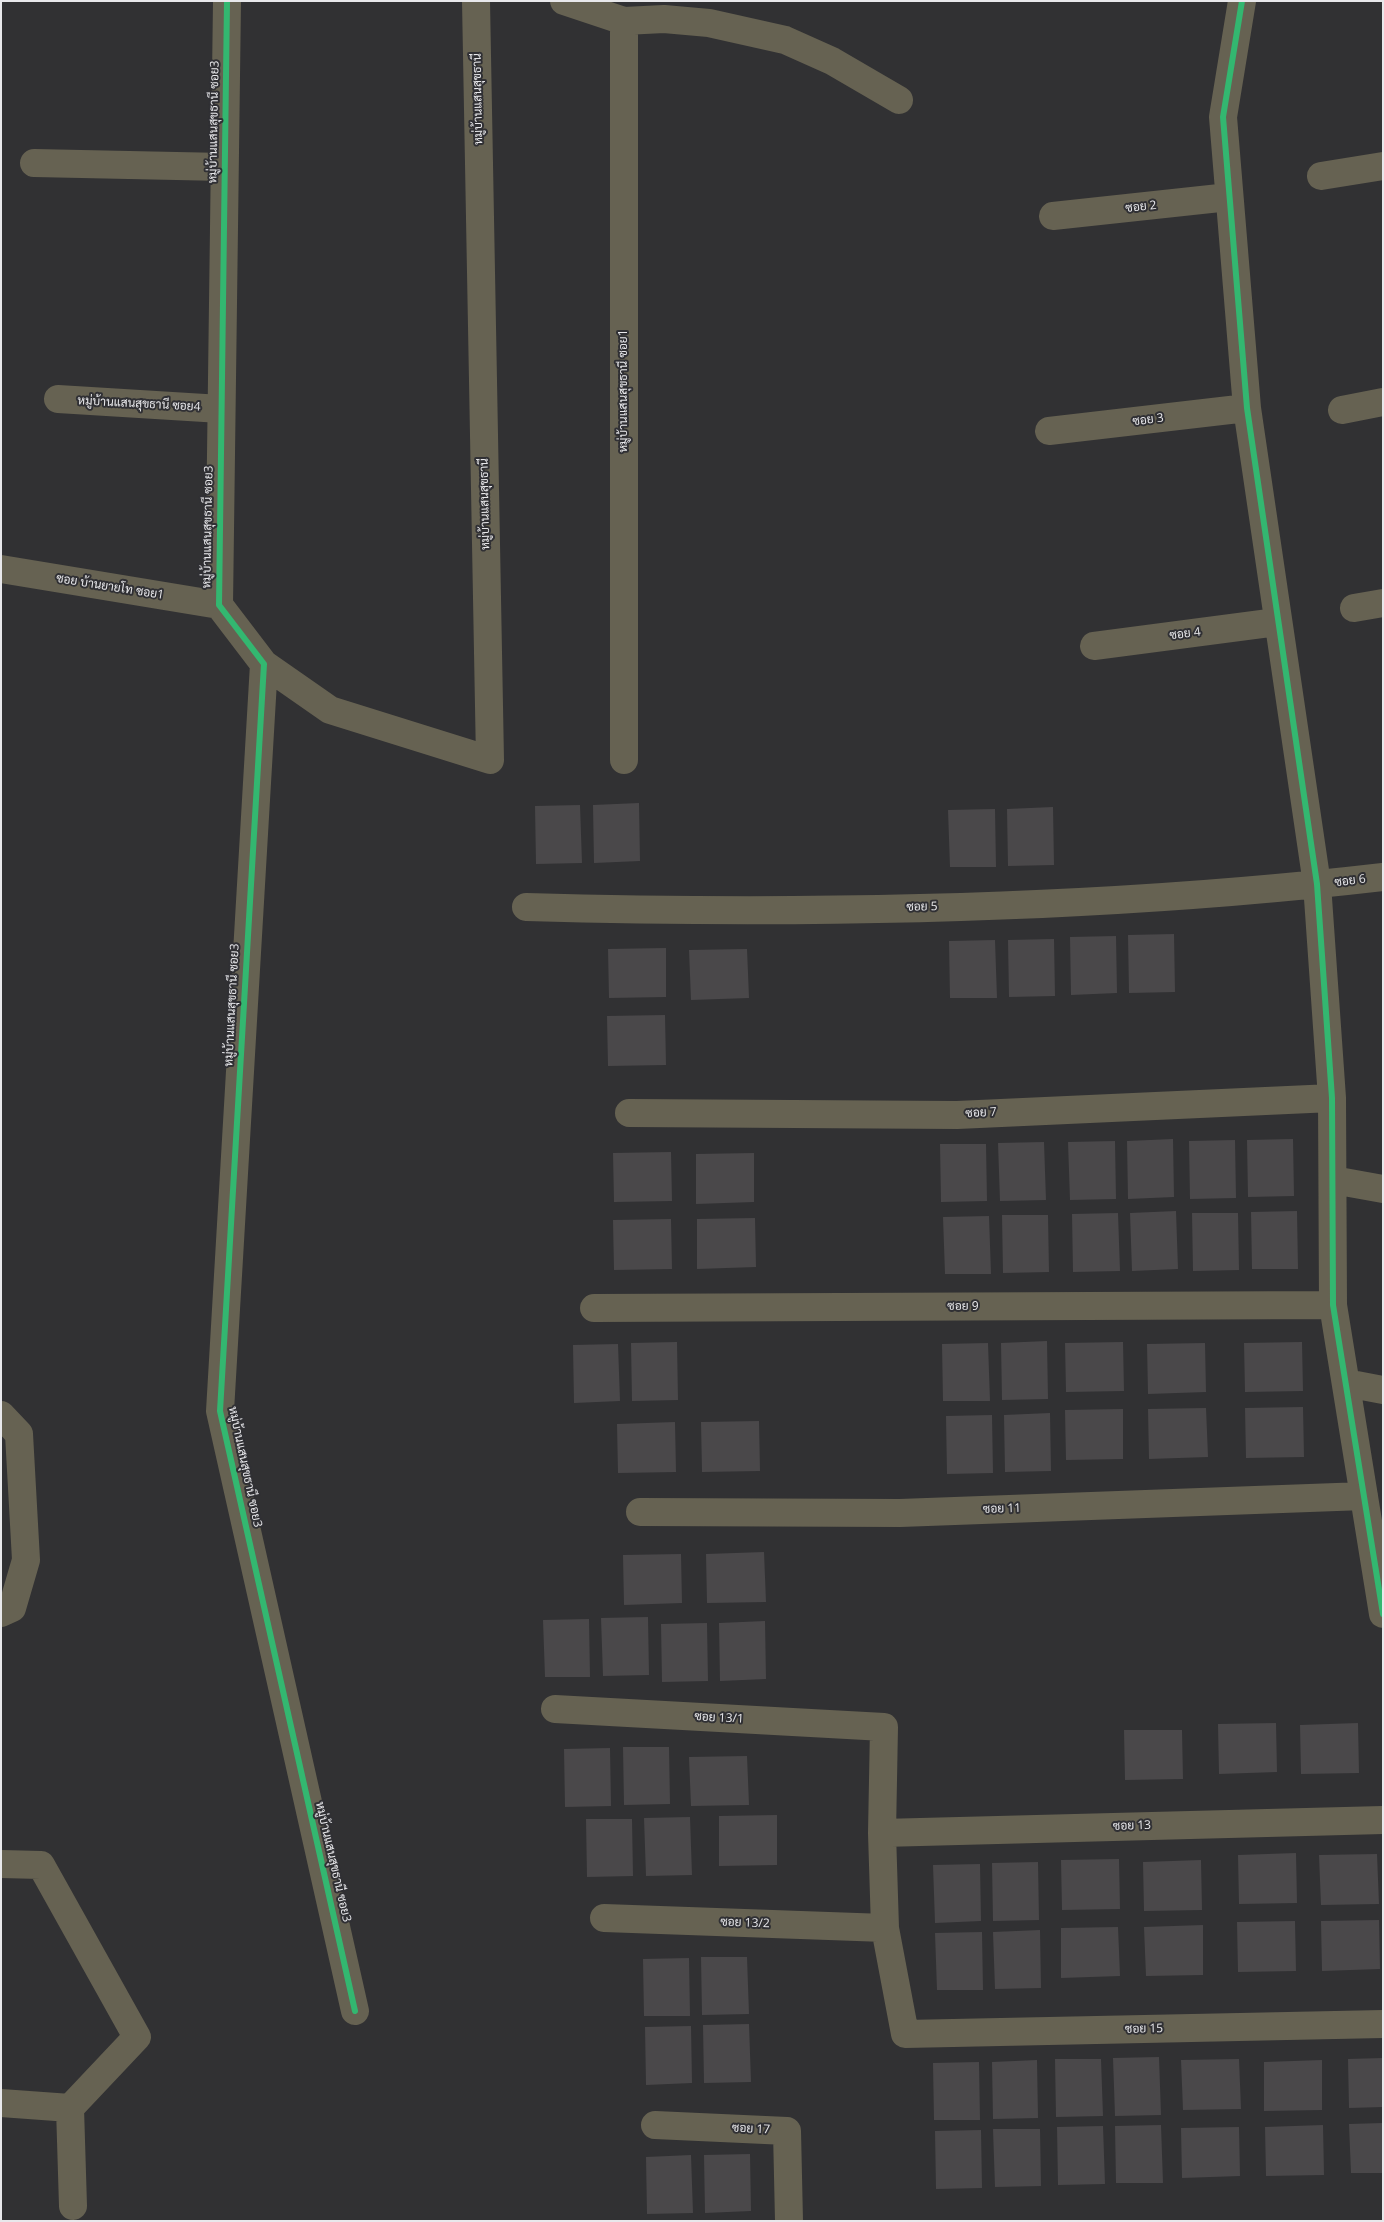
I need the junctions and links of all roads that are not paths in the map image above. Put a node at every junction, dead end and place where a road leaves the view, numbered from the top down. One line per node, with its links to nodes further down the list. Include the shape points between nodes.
1 (227, 1): 9 (street, หมู่บ้านแสนสุขธานี ซอย3)
2 (476, 1): 25 (street, หมู่บ้านแสนสุขธานี, via 490,760 330,710)
3 (564, 1): 5 (street)
4 (1242, 1): 11 (street, via 1223,117)
5 (624, 21): 6 (street, via 664,19 709,23 786,40 832,61); 26 (street, หมู่บ้านแสนสุขธานี ซอย1)
6 (898, 100)
7 (34, 164): 9 (street)
8 (1383, 166): 10 (street)
9 (224, 167): 16 (street, หมู่บ้านแสนสุขธานี ซอย3)
10 (1321, 176)
11 (1229, 197): 12 (street, ซอย 2); 15 (street)
12 (1053, 216)
13 (58, 399): 16 (street, หมู่บ้านแสนสุขธานี ซอย4)
14 (1383, 402): 17 (street)
15 (1247, 408): 18 (street, ซอย 3); 23 (street)
16 (221, 409): 21 (street, หมู่บ้านแสนสุขธานี ซอย3)
17 (1342, 410)
18 (1049, 431)
19 (1, 569): 21 (street, ซอย บ้านยายโท ซอย1)
20 (1383, 603): 22 (street)
21 (219, 605): 25 (street, หมู่บ้านแสนสุขธานี ซอย3)
22 (1354, 608)
23 (1277, 622): 24 (street, ซอย 4); 28 (street)
24 (1094, 646)
25 (264, 664): 49 (street, หมู่บ้านแสนสุขธานี ซอย3, via 220,1411)
26 (624, 760)
27 (1383, 877): 28 (street, ซอย 6)
28 (1317, 884): 29 (street, ซอย 5, via 1025,905 681,911); 30 (street)
29 (526, 907)
30 (1332, 1098): 31 (street, ซอย 7, via 957,1114); 32 (street)
31 (629, 1113)
32 (1333, 1180): 33 (street); 34 (street)
33 (1383, 1189)
34 (1333, 1305): 35 (street, ซอย 9); 36 (street)
35 (594, 1308)
36 (1346, 1383): 37 (street); 39 (street)
37 (1383, 1390)
38 (1, 1415): 42 (street, via 19,1434 26,1560 12,1608)
39 (1364, 1496): 40 (street, ซอย 11, via 900,1513); 41 (street)
40 (640, 1512)
41 (1382, 1599)
42 (1, 1613)
43 (555, 1709): 45 (street, ซอย 13/1, via 884,1727)
44 (1383, 1820): 45 (street, ซอย 13)
45 (882, 1833): 48 (street)
46 (1, 1864): 52 (street, via 41,1865 137,2037)
47 (604, 1918): 48 (street, ซอย 13/2)
48 (885, 1928): 50 (street, ซอย 15, via 905,2034)
49 (355, 2011)
50 (1383, 2024)
51 (1, 2103): 52 (street)
52 (70, 2108): 54 (street)
53 (655, 2125): 55 (street, ซอย 17, via 787,2131)
54 (72, 2206)
55 (789, 2221)

